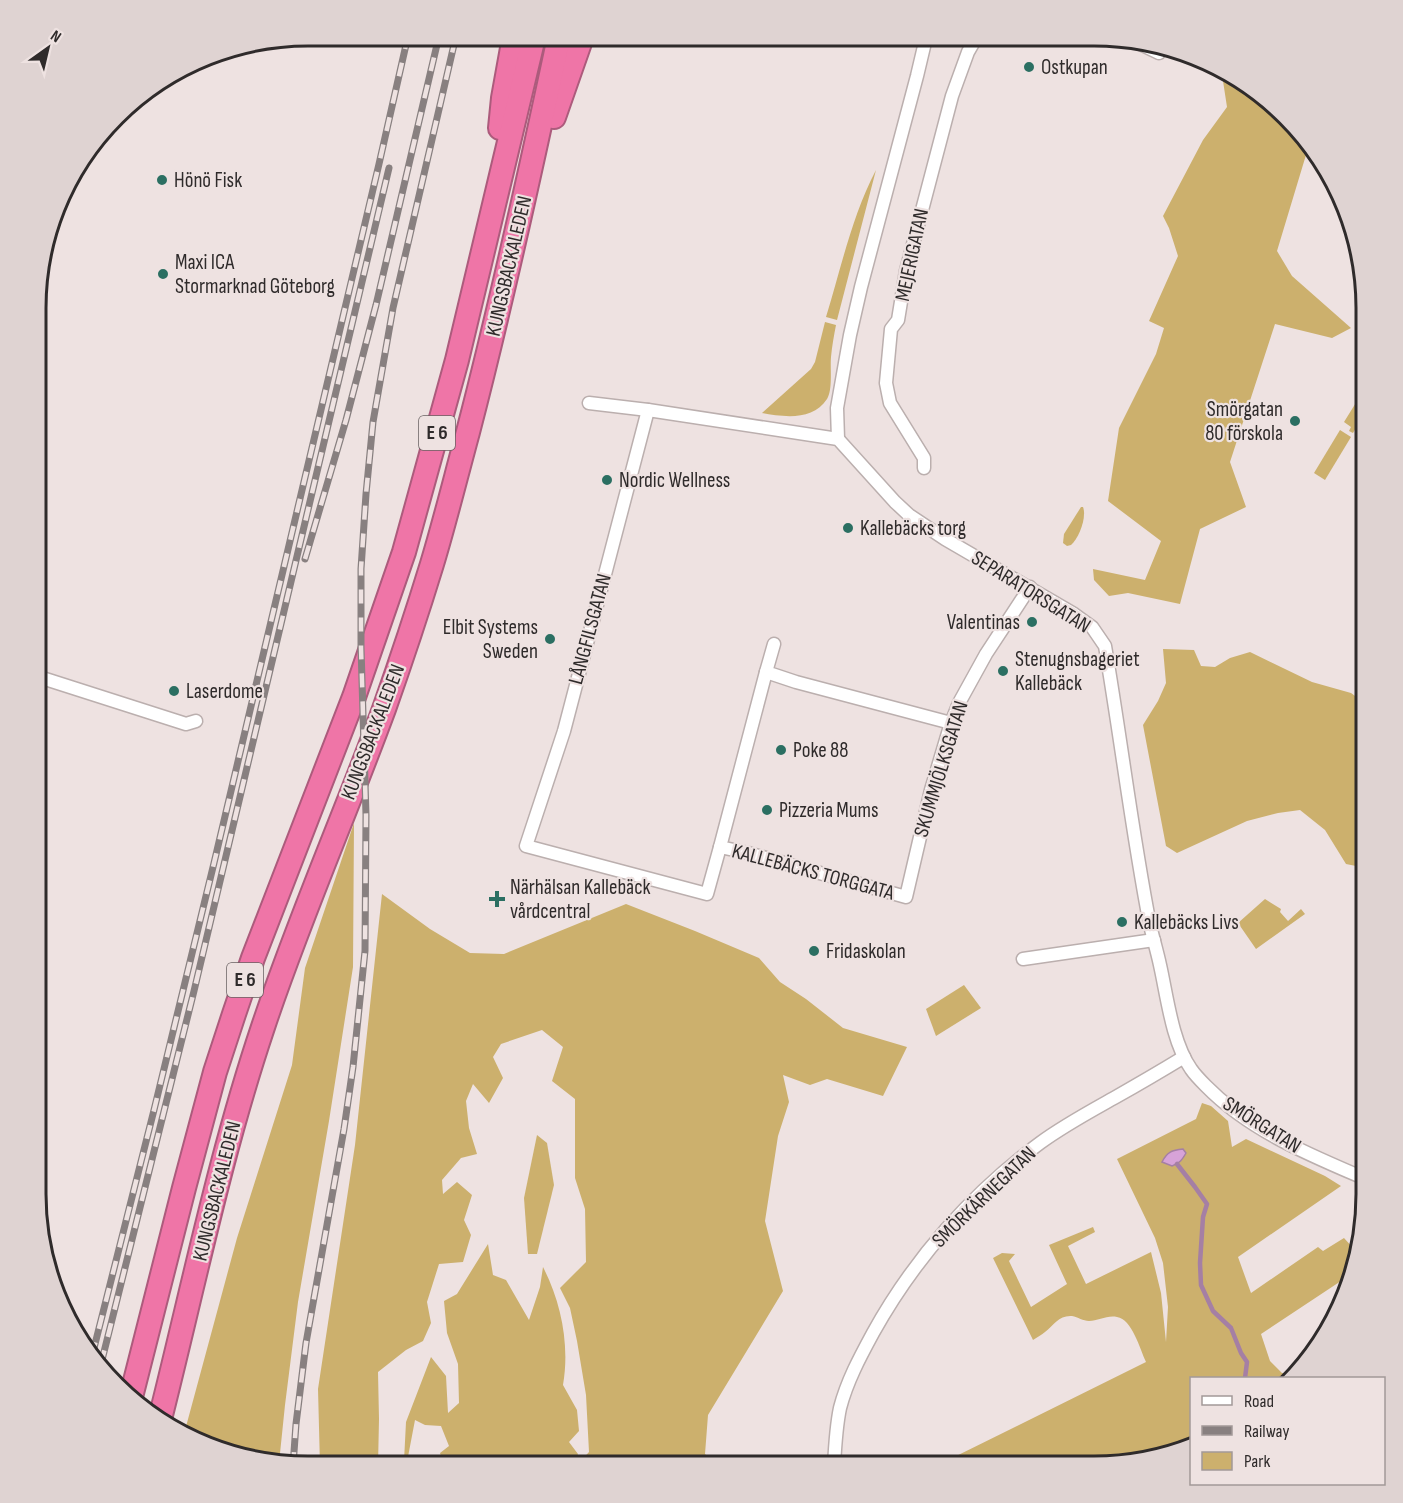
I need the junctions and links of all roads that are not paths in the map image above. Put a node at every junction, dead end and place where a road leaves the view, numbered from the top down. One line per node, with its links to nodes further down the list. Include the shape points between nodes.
1 (512, 46): 8 (highway)
2 (532, 46): 8 (highway, KUNGSBACKALEDEN / E 6)
3 (557, 46): 7 (highway, KUNGSBACKALEDEN / E 6)
4 (579, 46): 7 (highway)
5 (924, 46): 11 (street, MEJERIGATAN, via 850,335 837,408)
6 (971, 46): 12 (street, MEJERIGATAN, via 946,119 888,353 886,383 890,403 924,458)
7 (525, 197): 26 (highway, KUNGSBACKALEDEN / E 6, via 485,368 433,562 384,709 254,1054)
8 (491, 216): 25 (highway, KUNGSBACKALEDEN / E 6, via 457,360 404,552 354,698 253,958 215,1072)
9 (589, 403): 10 (street)
10 (648, 410): 11 (street); 19 (street, LÅNGFILSGATAN, via 564,731 526,846 706,894)
11 (838, 439): 13 (street, SEPARATORSGATAN, via 909,515)
12 (924, 468)
13 (1030, 587): 18 (street, SKUMMJÖLKSGATAN, via 986,654); 21 (street, SEPARATORSGATAN, via 1092,627 1105,646)
14 (774, 644): 15 (street, KALLEBÄCKS TORGGATA)
15 (766, 672): 18 (street); 19 (street, KALLEBÄCKS TORGGATA)
16 (46, 679): 17 (street, via 186,724)
17 (196, 721)
18 (951, 723): 20 (street, SKUMMJÖLKSGATAN)
19 (720, 847): 20 (street, KALLEBÄCKS TORGGATA)
20 (906, 897)
21 (1154, 940): 22 (street); 23 (street, SMÖRGATAN, via 1173,1028)
22 (1023, 959)
23 (1185, 1057): 24 (street, SMÖRGATAN, via 1218,1098 1243,1118); 27 (street, SMÖRKÄRNEGATAN, via 1041,1142 1011,1165 932,1245 907,1278 857,1362 840,1408)
24 (1357, 1175)
25 (133, 1389)
26 (162, 1411)
27 (834, 1456)

